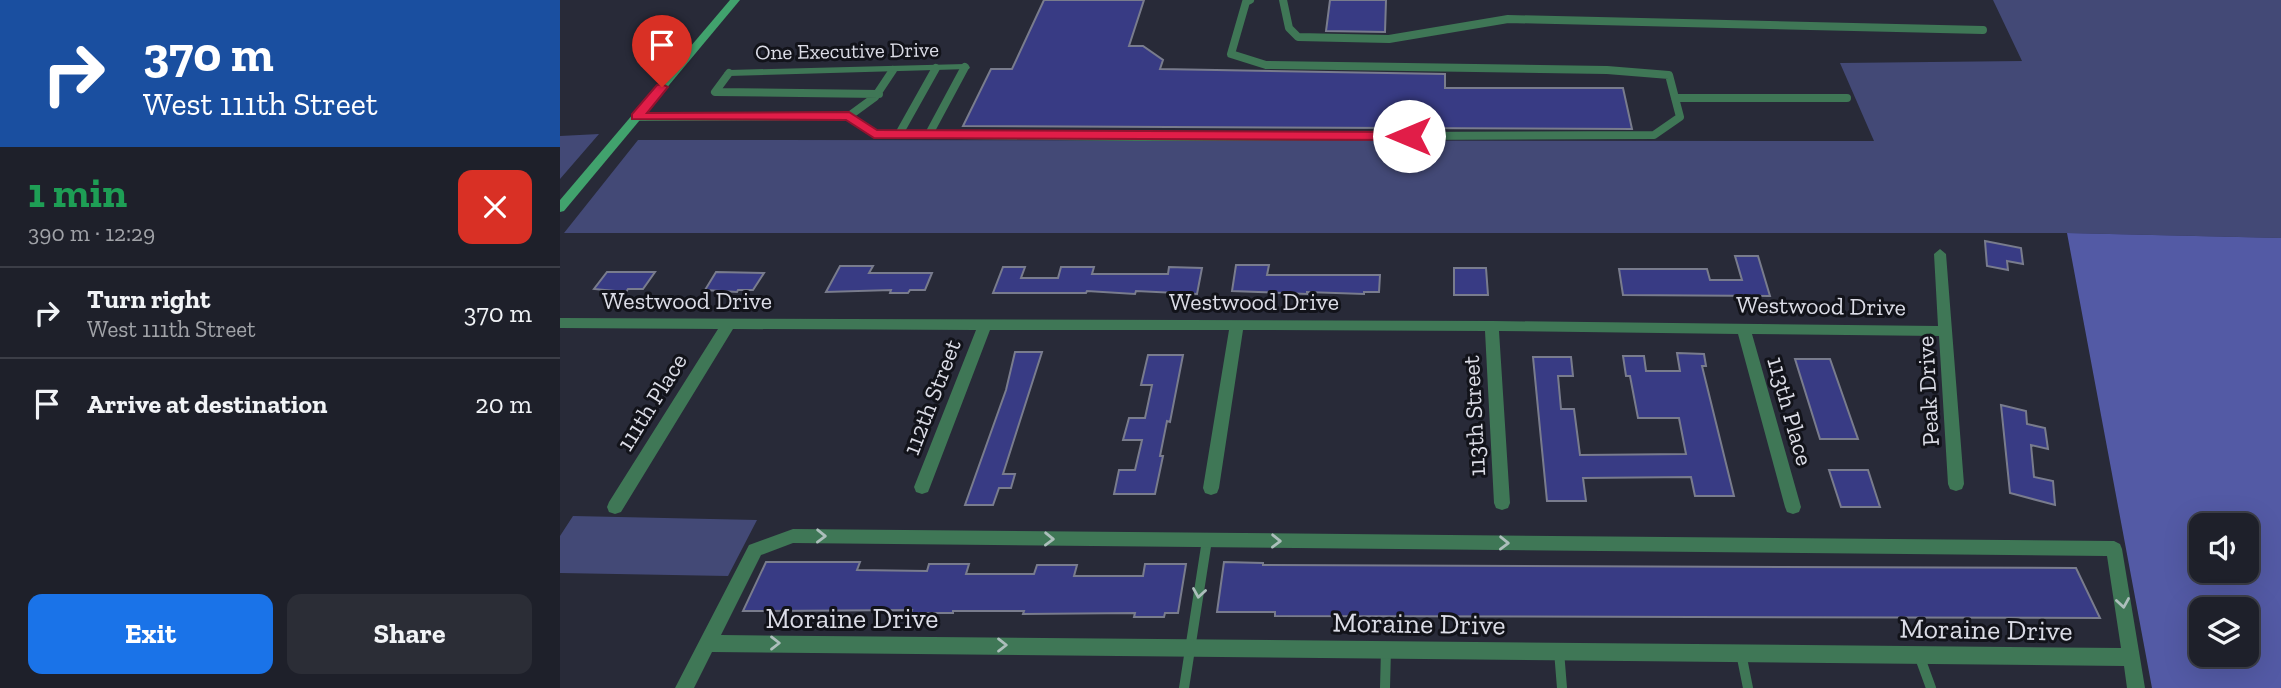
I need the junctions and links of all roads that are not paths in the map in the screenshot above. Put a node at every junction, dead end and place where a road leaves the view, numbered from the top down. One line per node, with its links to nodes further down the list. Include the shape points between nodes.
1 (735, 0): 13 (main road)
2 (1250, 0): 10 (lane, via 1231,54 1266,65 1657,74 1669,75)
3 (1283, 0): 4 (lane, via 1289,28 1298,37 1314,39 1389,39 1508,19)
4 (1983, 30)
5 (965, 67): 6 (street, One Executive Drive); 15 (lane)
6 (936, 68): 7 (street, One Executive Drive); 14 (lane)
7 (893, 69): 8 (street, One Executive Drive); 9 (lane)
8 (729, 73): 9 (lane, via 715,92)
9 (879, 94): 12 (lane)
10 (1675, 98): 11 (lane); 15 (lane, via 1680,117 1654,135)
11 (1847, 98)
12 (849, 116): 13 (lane); 14 (lane, via 874,134)
13 (637, 117): 16 (main road)
14 (899, 134): 15 (lane)
15 (929, 134)
16 (560, 208)
17 (1940, 254): 24 (street, Peak Drive)
18 (729, 323): 19 (street, Westwood Drive); 20 (street, Westwood Drive); 29 (street, 111th Place)
19 (560, 324)
20 (985, 324): 21 (street, Westwood Drive); 26 (street, 112th Street)
21 (1237, 325): 22 (street, Westwood Drive); 27 (street)
22 (1492, 326): 23 (street, Westwood Drive); 28 (street, 113th Street)
23 (1743, 328): 24 (street, Westwood Drive); 30 (street, 113th Place)
24 (1947, 331): 25 (street, Peak Drive)
25 (1956, 484)
26 (922, 487)
27 (1211, 488)
28 (1502, 503)
29 (615, 507)
30 (1793, 507)
31 (1207, 540): 32 (street, one-way to 31, via 755,550 793,536); 33 (lane, one-way to 33); 38 (street, one-way to 38, via 2114,549)
32 (707, 643): 33 (street, Moraine Drive, one-way to 33); 39 (street)
33 (1191, 646): 34 (street, Moraine Drive); 40 (lane)
34 (1386, 649): 35 (street, Moraine Drive); 41 (lane)
35 (1559, 651): 36 (street, Moraine Drive); 42 (lane)
36 (1741, 653): 37 (street, Moraine Drive); 43 (lane)
37 (1919, 654): 38 (street, Moraine Drive); 44 (lane)
38 (2131, 657): 45 (street)
39 (684, 688)
40 (1184, 688)
41 (1385, 688)
42 (1562, 688)
43 (1748, 688)
44 (1931, 688)
45 (2136, 688)

